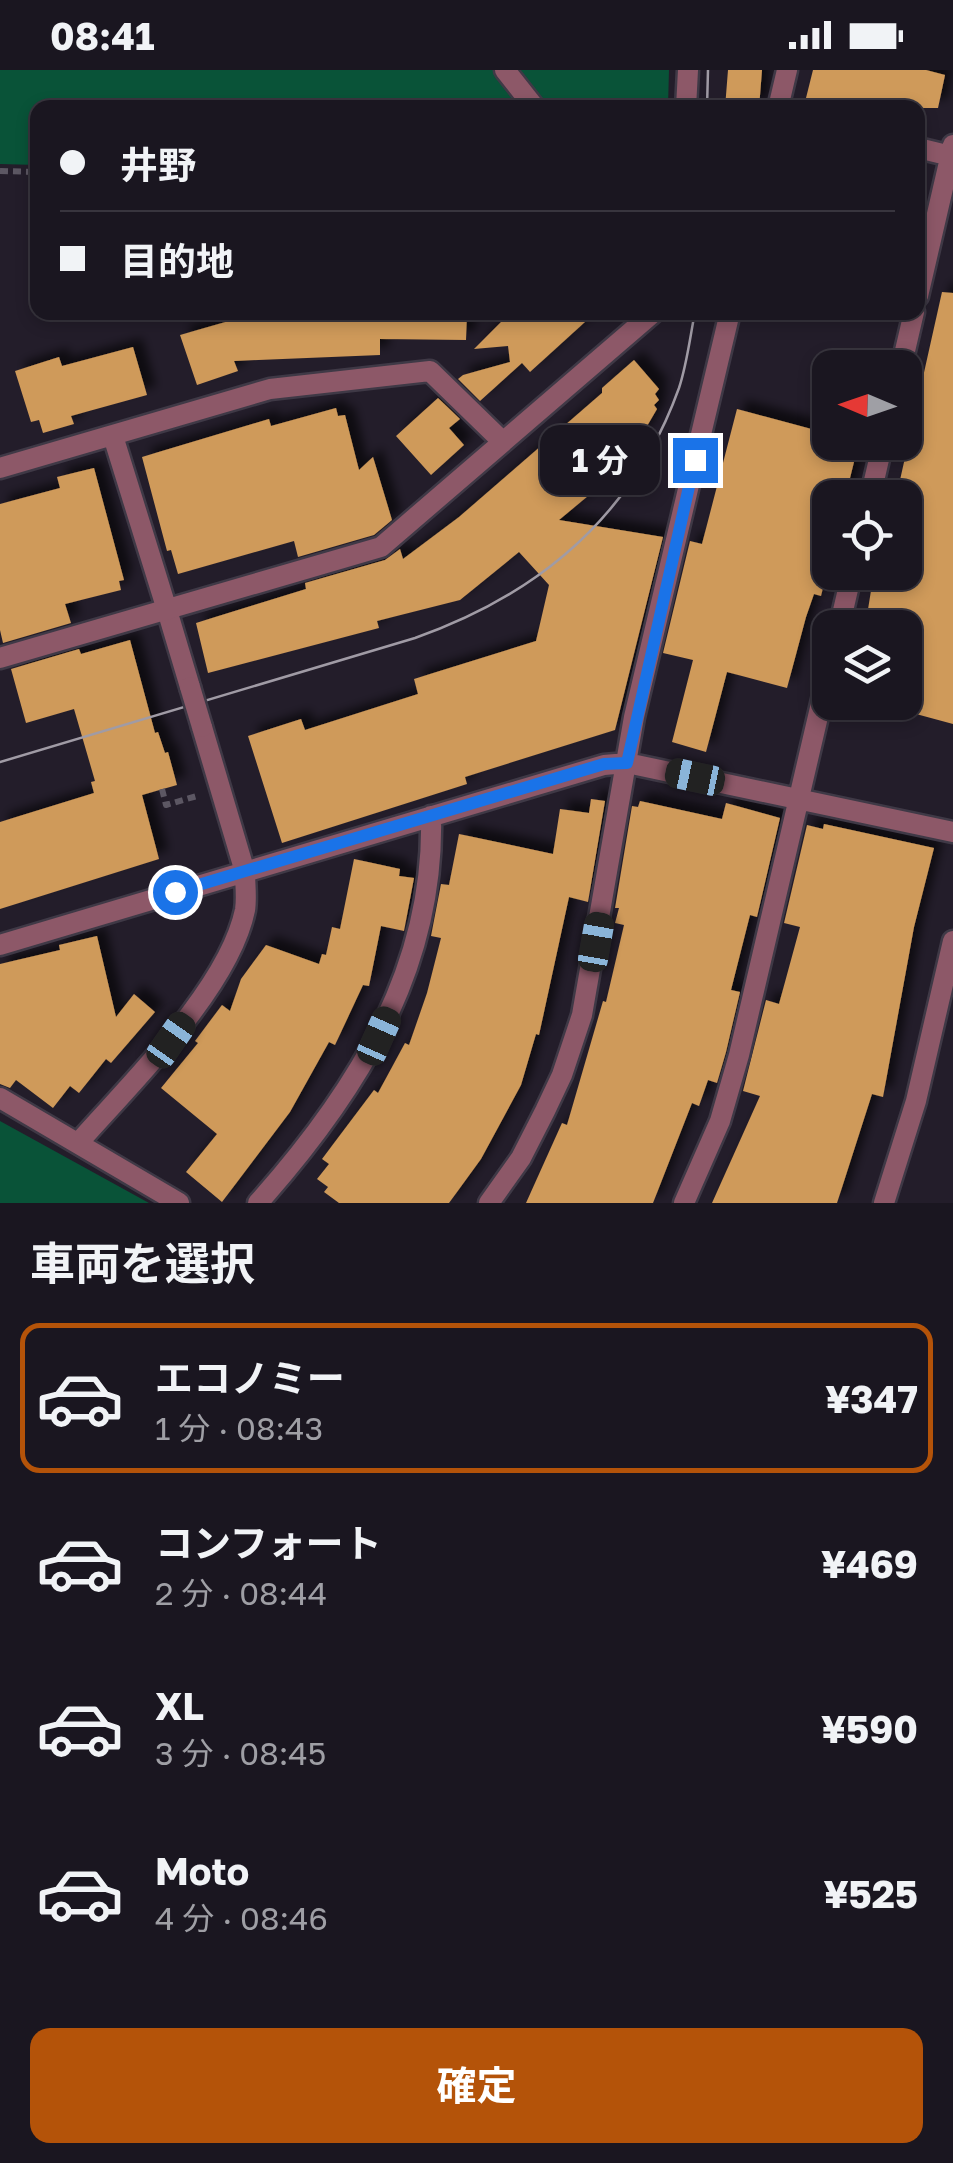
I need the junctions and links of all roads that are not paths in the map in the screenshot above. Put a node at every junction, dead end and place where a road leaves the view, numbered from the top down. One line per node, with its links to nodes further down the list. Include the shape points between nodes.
1 (505, 70): 4 (street)
2 (688, 70): 5 (street)
3 (787, 70): 6 (street)
4 (529, 100)
5 (686, 100)
6 (780, 100)
7 (925, 149): 8 (street)
8 (952, 151): 9 (street)
9 (925, 266)
10 (645, 320): 15 (street)
11 (728, 320): 20 (street)
12 (912, 320): 13 (street)
13 (904, 350)
14 (113, 436): 15 (street, via 270,390 430,371); 16 (street); 17 (street)
15 (503, 442): 17 (street, via 381,547)
16 (0, 468)
17 (166, 610): 18 (street); 24 (street, bridge)
18 (0, 658)
19 (817, 720): 21 (street)
20 (627, 763): 21 (street); 22 (street, via 604,764); 31 (street, via 582,1015 545,1111)
21 (798, 799): 23 (street); 32 (street, via 739,1055 720,1121)
22 (432, 816): 24 (street); 30 (street, via 432,862 414,950 379,1036 337,1105)
23 (953, 832)
24 (245, 872): 26 (street); 28 (street, via 245,909 218,972 171,1040)
25 (953, 941): 33 (street)
26 (0, 945)
27 (0, 1098): 28 (street)
28 (79, 1142): 29 (street)
29 (179, 1203)
30 (258, 1203)
31 (489, 1203)
32 (684, 1203)
33 (884, 1203)

